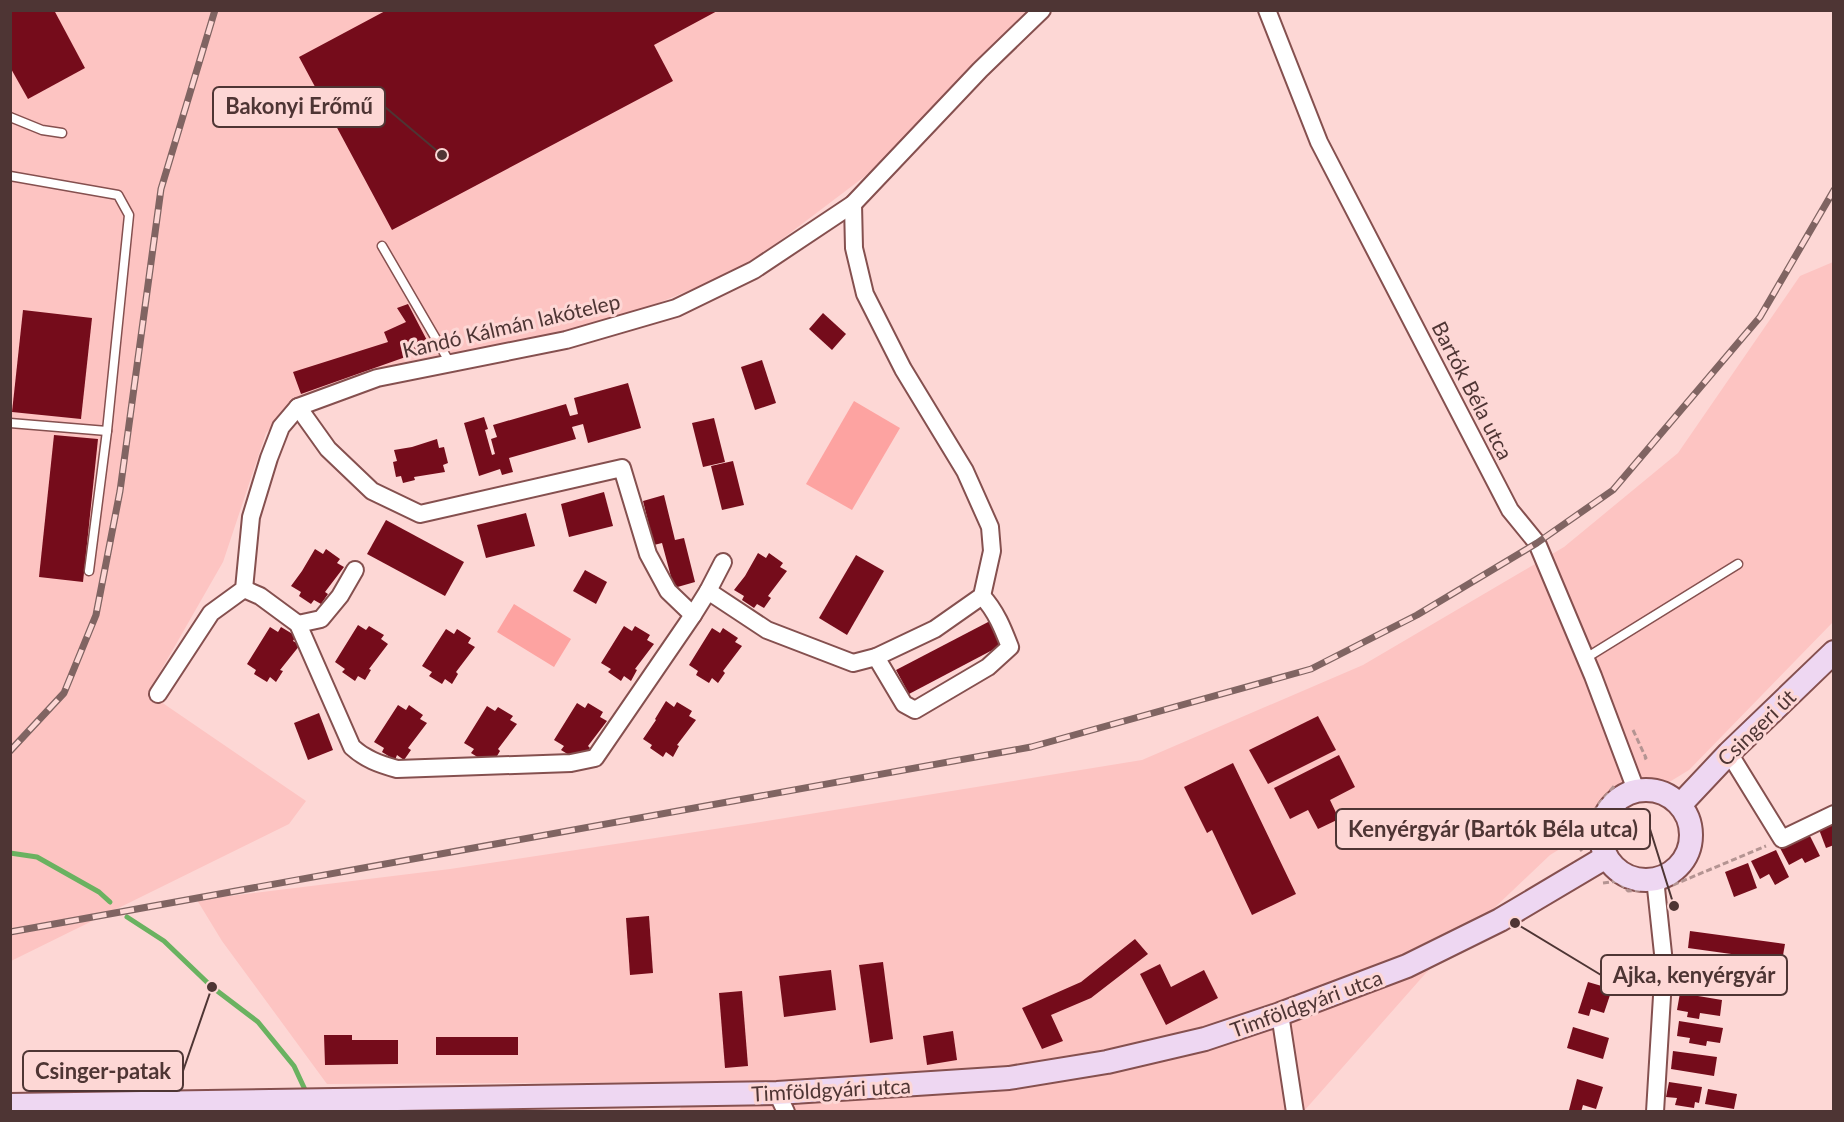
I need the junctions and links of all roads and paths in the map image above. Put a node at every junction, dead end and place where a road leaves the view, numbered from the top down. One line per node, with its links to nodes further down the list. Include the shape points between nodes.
1 (1042, 10): 6 (street, Kandó Kálmán lakótelep)
2 (1267, 10): 23 (street, Bartók Béla utca, via 1319,142 1510,510 1537,543)
3 (10, 117): 4 (lane, via 42,130)
4 (62, 133)
5 (10, 176): 11 (lane, via 117,195 129,215)
6 (853, 204): 8 (street, Kandó Kálmán lakótelep, via 754,270 676,308 566,340); 18 (street, via 854,248 865,294 903,369 965,471 990,527 992,551)
7 (382, 246): 8 (lane)
8 (450, 363): 9 (street, Kandó Kálmán lakótelep, via 377,378)
9 (298, 407): 16 (street, via 281,427 251,517); 19 (street, via 328,449 372,491 420,514 622,468 648,554 668,591)
10 (10, 423): 11 (lane)
11 (107, 431): 15 (lane)
12 (723, 561): 17 (street)
13 (1738, 564): 23 (lane)
14 (355, 570): 20 (street, via 321,619)
15 (89, 571)
16 (244, 589): 20 (street); 24 (street, via 211,613)
17 (708, 591): 19 (street); 22 (street, via 767,630 818,651 853,663)
18 (982, 596): 22 (street, via 935,629); 22 (street, via 995,613 1010,647 988,667 915,710 904,704)
19 (693, 615): 20 (street, via 595,758 571,763 397,769 375,763 351,747)
20 (298, 624)
21 (1833, 652): 25 (main road, Csingeri út)
22 (876, 657)
23 (1586, 658): 26 (street, Bartók Béla utca)
24 (158, 694)
25 (1729, 753): 27 (main road, Csingeri út); 29 (street)
26 (1636, 790): 27 (main road, via 1660,791); 30 (main road, via 1612,804 1604,816 1601,844)
27 (1681, 804): 31 (main road, via 1691,825 1690,848)
28 (1833, 814): 29 (street)
29 (1782, 839): 31 (path)
30 (1606, 857): 31 (main road, via 1629,877); 32 (main road, Timföldgyári utca, via 1500,920 1407,966)
31 (1663, 883): 36 (street, via 1656,888 1664,963)
32 (1280, 1014): 33 (main road, Timföldgyári utca, via 1206,1039 1107,1062 1009,1078); 35 (street)
33 (782, 1102): 34 (main road, Timföldgyári utca)
34 (10, 1105)
35 (1295, 1112)
36 (1655, 1112)

